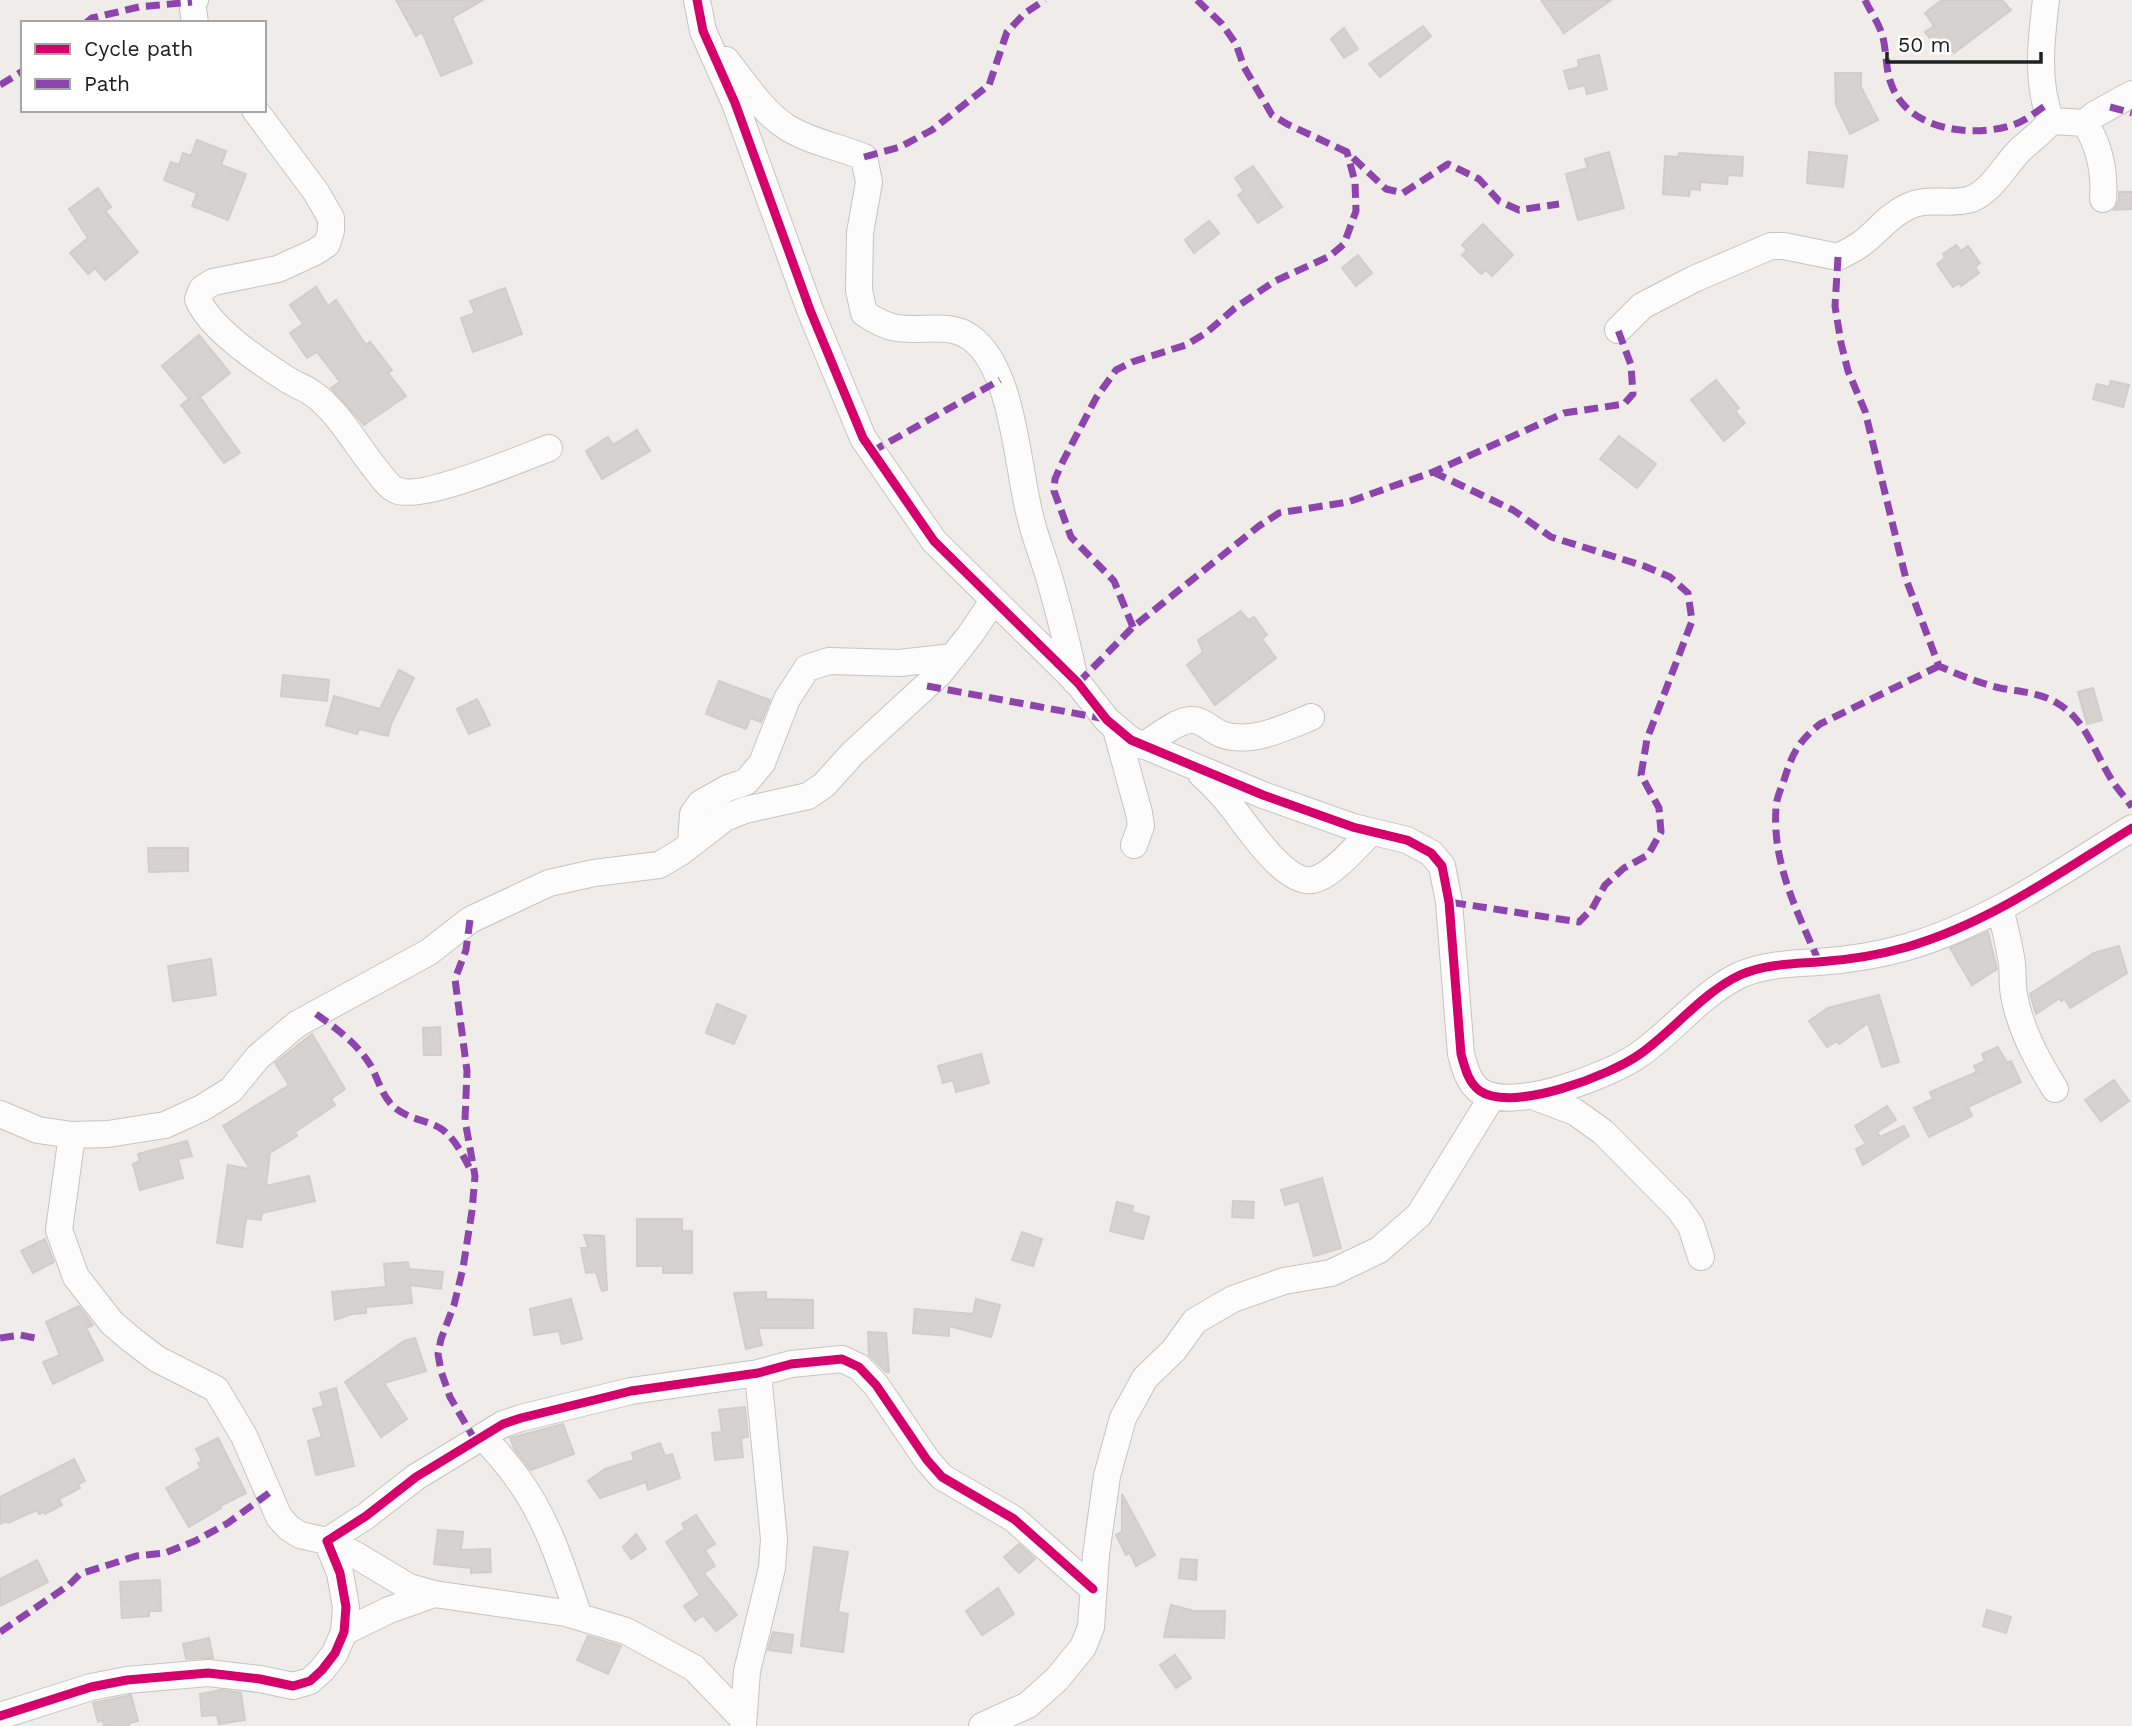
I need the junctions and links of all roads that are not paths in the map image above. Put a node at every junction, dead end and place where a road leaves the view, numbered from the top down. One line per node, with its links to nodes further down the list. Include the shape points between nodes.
1 (195, 0): 4 (street)
2 (697, 0): 5 (street)
3 (2046, 0): 8 (street, via 2040,66)
4 (195, 21)
5 (704, 31): 13 (street, via 863,438 934,541); 15 (street, via 769,113 788,128 864,157 869,181 860,233 859,290 864,313 897,328 960,332 989,358 1007,402 1030,519)
6 (2132, 94): 9 (street)
7 (256, 112): 12 (street, via 316,192 331,218 331,231 327,244 290,264 213,282 202,289 198,299 202,309 243,349 330,409 396,491 434,488)
8 (2051, 121): 9 (street); 11 (street, via 1971,199 1911,205 1838,257 1784,246 1765,248 1643,306)
9 (2085, 123): 10 (street, via 2101,162)
10 (2103, 199)
11 (1618, 330)
12 (549, 448)
13 (993, 601): 14 (street); 15 (street)
14 (953, 657): 22 (street, via 824,785 808,796 725,818); 22 (street, via 899,663 829,661 807,668 787,699 762,763 746,782 701,803 693,814)
15 (1075, 681): 17 (street)
16 (1311, 717): 18 (street, via 1269,732 1237,737 1189,720)
17 (1116, 729): 18 (street); 23 (street, via 1139,813)
18 (1143, 746): 19 (street)
19 (1192, 766): 21 (street); 21 (street, via 1220,792 1274,859 1303,879 1321,877)
20 (2132, 828): 24 (street)
21 (1371, 832): 26 (street, via 1407,840 1431,853 1442,866 1461,1054 1472,1083)
22 (691, 843): 29 (street, via 659,865 549,883 470,920 429,952 297,1024 258,1057 231,1090 202,1108 165,1125)
23 (1135, 845)
24 (2000, 910): 25 (street, via 2021,1022); 27 (street, via 1901,949 1846,960 1774,965 1741,975 1720,987 1639,1055 1605,1074)
25 (2055, 1089)
26 (1492, 1097): 27 (street); 34 (street, via 1419,1215 1379,1250 1331,1273 1284,1281 1233,1299 1195,1321 1145,1378 1123,1418 1107,1476)
27 (1535, 1097): 30 (street, via 1575,1112 1603,1132 1679,1209 1691,1226)
28 (0, 1114): 29 (street, via 38,1130)
29 (72, 1135): 33 (street, via 59,1230 76,1277 112,1323 132,1340 166,1365 216,1389 244,1436 279,1517 300,1535)
30 (1700, 1256)
31 (758, 1373): 32 (street, via 631,1391 521,1418); 34 (street, via 842,1359 859,1367 942,1477 1014,1519); 40 (street, via 774,1548 747,1671)
32 (484, 1437): 33 (street, via 416,1477); 36 (street, via 538,1512)
33 (327, 1541): 35 (street, via 409,1587); 37 (street, via 340,1573 346,1607)
34 (1093, 1589): 39 (street, via 1091,1627 1083,1647)
35 (434, 1594): 36 (street); 37 (street)
36 (579, 1617): 40 (street, via 626,1631 694,1668)
37 (344, 1632): 38 (street, via 322,1670 310,1681 293,1686 208,1673 127,1679)
38 (0, 1716)
39 (1032, 1716): 41 (street)
40 (742, 1722)
41 (982, 1726)

